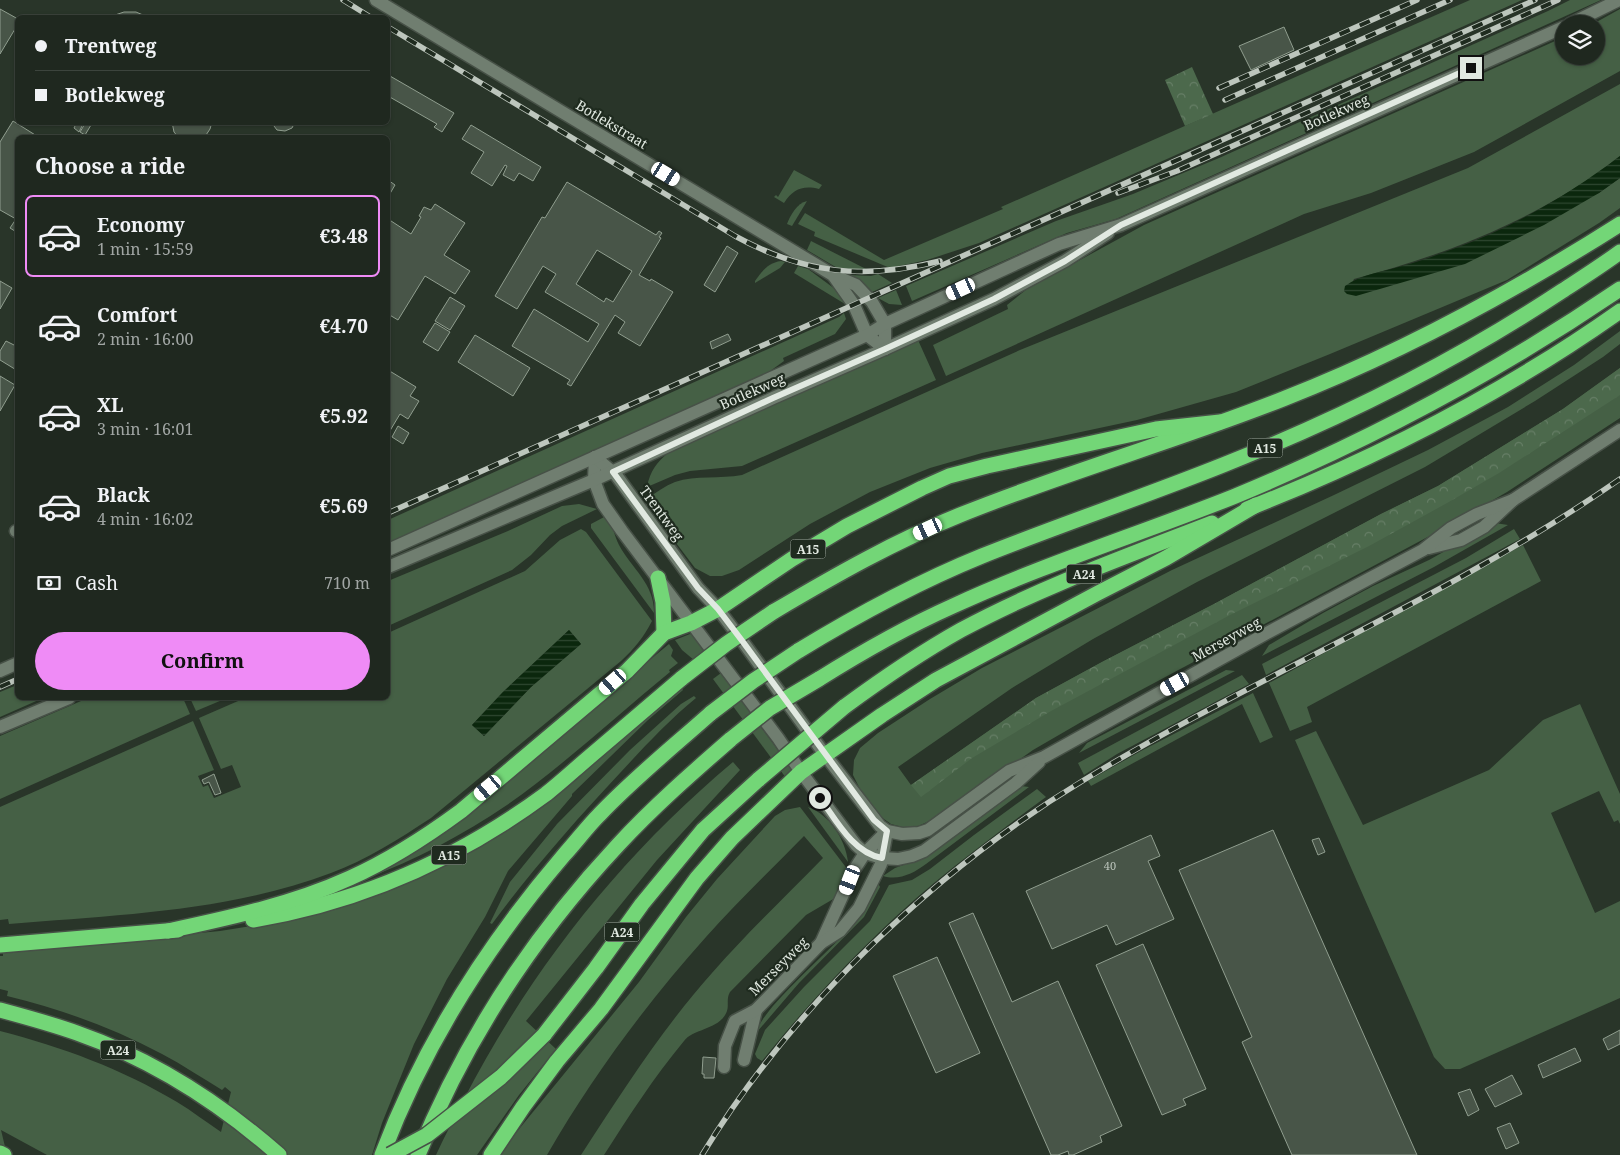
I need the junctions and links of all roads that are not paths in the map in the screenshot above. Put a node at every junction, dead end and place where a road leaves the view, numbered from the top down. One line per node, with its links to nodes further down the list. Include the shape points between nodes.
1 (376, 0): 8 (main road, Botlekstraat)
2 (1619, 0): 3 (main road)
3 (1588, 15)
4 (1555, 31): 6 (main road, Botlekweg)
5 (1620, 224): 14 (highway, A15, via 1439,329 1347,373)
6 (1121, 225): 11 (main road, Botlekweg, via 1059,244); 13 (main road, Botlekweg, via 1065,261 994,299)
7 (1620, 252): 46 (highway, A15, bridge, via 1488,337 1374,399 1221,466 981,556 888,599 837,627 711,712 599,815 531,894 452,1010 408,1093)
8 (833, 275): 11 (main road, Botlekstraat, via 856,285 872,302); 12 (main road, Botlekstraat, via 854,305)
9 (1620, 289): 48 (highway, A15, bridge, via 1472,382 1358,442 1241,493 954,605 890,637 770,708 666,797 563,907 490,1011 437,1108)
10 (1620, 311): 19 (highway, via 1545,360 1449,415 1383,449)
11 (885, 324): 12 (main road, Botlekweg); 13 (main road)
12 (867, 335): 13 (main road, Botlekstraat); 16 (main road, Botlekweg)
13 (885, 349): 17 (main road, Botlekweg)
14 (1220, 422): 23 (highway, A15, via 1146,431 938,480 847,526); 36 (highway, A15, bridge, via 959,515 860,562 773,612 726,644 547,793 477,840 437,861 356,895 294,912)
15 (1620, 430): 31 (main road, Merseyweg, via 1513,500 1451,528 1423,550)
16 (595, 457): 17 (main road, Trentweg); 18 (main road); 20 (main road, Botlekweg)
17 (613, 472): 18 (main road, Botlekweg); 23 (main road, Trentweg, via 698,588)
18 (594, 480): 21 (main road, Botlekweg); 22 (main road, via 607,509)
19 (1256, 505): 30 (highway, via 1166,558 936,680); 47 (highway, A24, bridge, via 980,620 918,655 844,707 703,830 642,904 544,1035 501,1077 426,1136)
20 (390, 549)
21 (390, 566)
22 (658, 578): 24 (main road); 25 (highway)
23 (718, 609): 24 (highway, A15); 30 (main road, Trentweg)
24 (691, 623): 25 (highway, A15); 32 (main road)
25 (664, 633): 36 (highway, A15, via 606,688 437,829 350,878 319,890 268,907)
26 (15, 664): 27 (main road)
27 (0, 671)
28 (64, 700): 29 (main road)
29 (0, 728)
30 (826, 756): 32 (highway); 33 (main road, Trentweg, via 874,820)
31 (1044, 757): 33 (main road, Merseyweg, via 1009,771 928,830 910,835); 35 (main road, Merseyweg, via 1016,783 924,851 912,856)
32 (801, 772): 34 (main road, via 849,837); 49 (highway, via 732,838 697,878 601,1009 552,1068)
33 (887, 831): 34 (main road, Merseyweg); 35 (main road, Merseyweg)
34 (865, 853): 35 (main road, Merseyweg); 37 (main road, Merseyweg, via 854,870)
35 (882, 858): 37 (main road, Merseyweg, via 859,908 840,931)
36 (168, 931): 38 (highway, A15)
37 (822, 943): 40 (main road, Merseyweg)
38 (0, 945)
39 (0, 1010): 45 (highway, A24, via 77,1033 158,1070 225,1111)
40 (756, 1010): 41 (main road, Merseyweg); 42 (main road, Merseyweg, via 735,1021 725,1046)
41 (744, 1060)
42 (724, 1067)
43 (0, 1153): 44 (highway)
44 (4, 1155)
45 (279, 1155)
46 (382, 1155)
47 (390, 1155)
48 (418, 1155)
49 (491, 1155)

